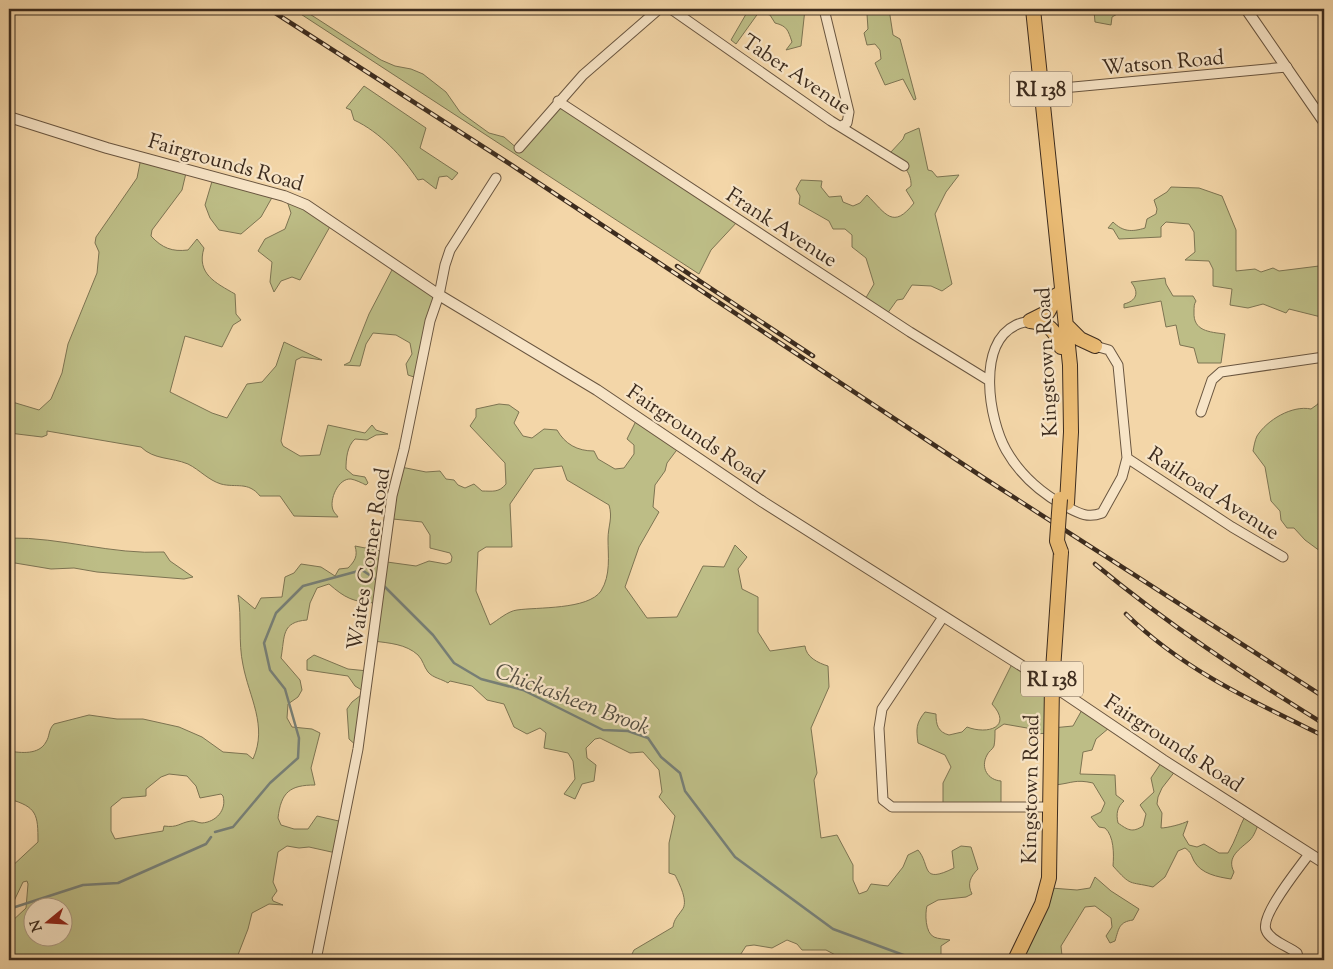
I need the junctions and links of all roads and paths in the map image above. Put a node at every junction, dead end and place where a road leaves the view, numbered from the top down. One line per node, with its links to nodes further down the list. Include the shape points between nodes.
1 (659, 9): 8 (street, via 600,59)
2 (671, 9): 11 (street, Taber Avenue)
3 (824, 9): 11 (street, via 849,112 847,123)
4 (1033, 9): 7 (main road, Kingstown Road / RI 138)
5 (1246, 9): 6 (street)
6 (1287, 67): 7 (street, Watson Road); 10 (street)
7 (1041, 90): 14 (main road, Kingstown Road / RI 138)
8 (558, 101): 12 (street); 24 (street, Frank Avenue)
9 (9, 117): 16 (street, Fairgrounds Road, via 306,205)
10 (1324, 122)
11 (841, 126): 13 (street, Taber Avenue)
12 (519, 148)
13 (904, 166)
14 (1049, 169): 17 (main road, Kingstown Road / RI 138, via 1047,184); 19 (main road, Kingstown Road / RI 138)
15 (496, 178): 16 (street, Waites Corner Road, via 450,250)
16 (439, 295): 29 (street, Fairgrounds Road, via 597,390); 34 (street, Waites Corner Road, via 430,321 392,496 358,749)
17 (1056, 295): 18 (main road, via 1048,312); 21 (main road, Kingstown Road / RI 138)
18 (1030, 321): 21 (main road, via 1048,325 1054,330); 24 (street, via 1015,325 996,347)
19 (1066, 325): 20 (main road, via 1080,339); 23 (main road, Kingstown Road / RI 138)
20 (1095, 346): 23 (main road, via 1076,356); 26 (street, via 1109,350 1118,366)
21 (1061, 347): 27 (main road, Kingstown Road / RI 138)
22 (1324, 357): 25 (street, via 1221,372 1212,380)
23 (1070, 365): 27 (main road, Kingstown Road / RI 138, via 1071,432)
24 (988, 380): 26 (street, via 994,415 1006,449 1025,475 1048,497 1084,516 1102,512 1122,477)
25 (1202, 412)
26 (1127, 458): 28 (street, Railroad Avenue)
27 (1063, 501): 30 (main road, Kingstown Road / RI 138)
28 (1283, 557)
29 (943, 617): 30 (street, Fairgrounds Road); 31 (street, via 882,709 879,728 883,800 892,807)
30 (1052, 685): 31 (main road, Kingstown Road / RI 138); 32 (street, Fairgrounds Road)
31 (1050, 807): 35 (main road, Kingstown Road / RI 138, via 1050,861 1046,891)
32 (1309, 854): 33 (street, Fairgrounds Road); 36 (street, via 1277,899 1265,923 1272,937 1297,952)
33 (1324, 863)
34 (316, 960)
35 (1015, 960)
36 (1299, 960)

